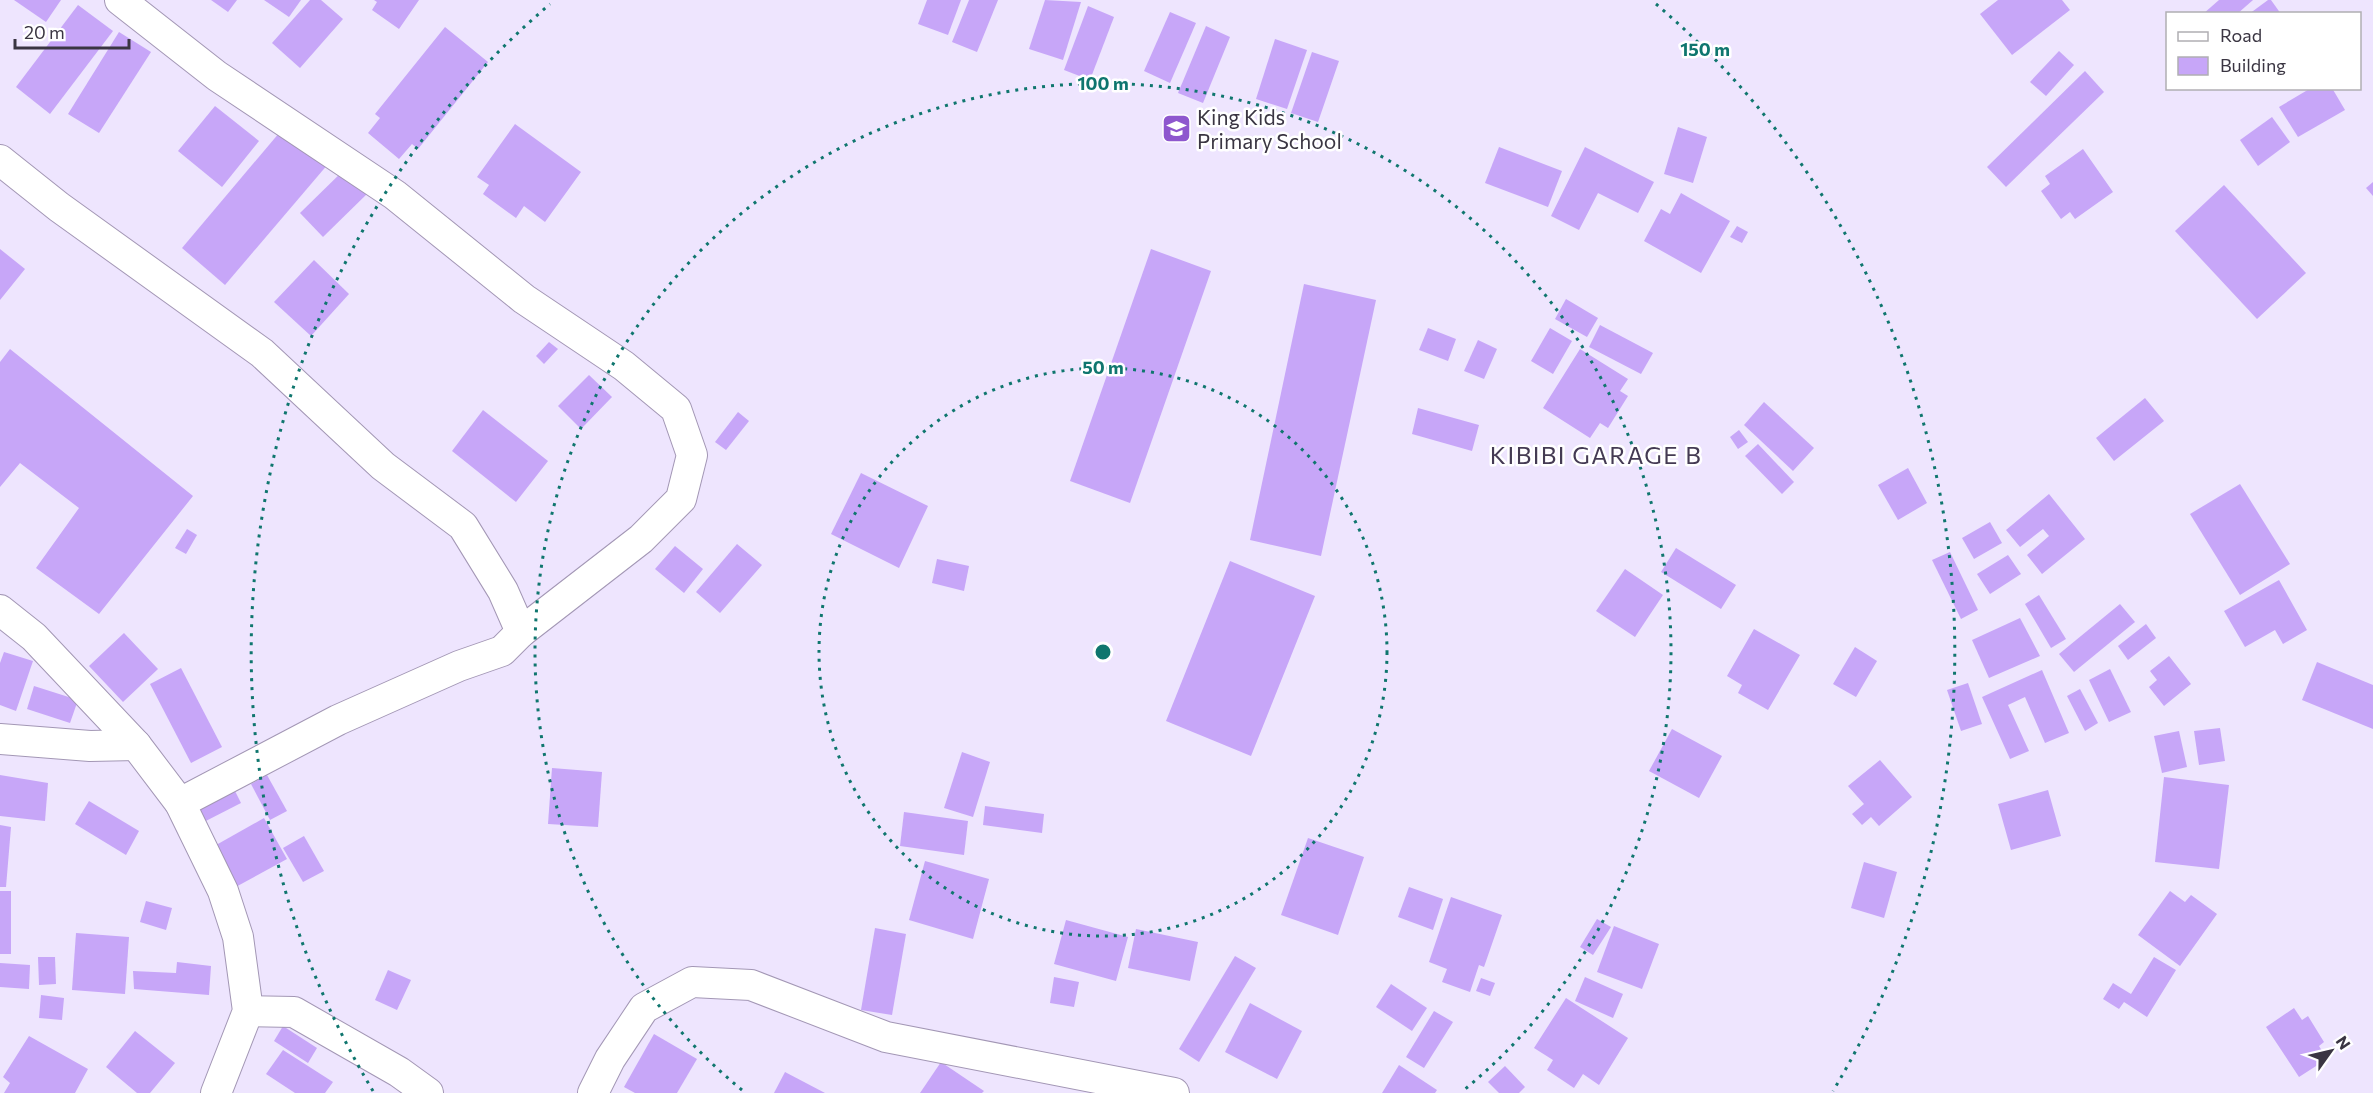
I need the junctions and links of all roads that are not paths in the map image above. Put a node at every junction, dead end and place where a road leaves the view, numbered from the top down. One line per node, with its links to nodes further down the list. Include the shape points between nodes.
1 (120, 0): 4 (street, via 217,76 395,195 524,299 624,366 676,409 692,455 681,499 641,539)
2 (0, 160): 4 (street, via 262,353 382,466 463,526 503,591)
3 (0, 610): 6 (street, via 34,637)
4 (521, 633): 7 (street, via 502,651 338,720)
5 (0, 739): 6 (street, via 90,746)
6 (136, 745): 7 (street)
7 (180, 803): 8 (street, via 232,918)
8 (248, 1011): 9 (street); 10 (street, via 294,1012)
9 (216, 1093)
10 (428, 1093)
11 (593, 1093): 12 (street, via 644,1008 692,982 751,985 886,1037)
12 (1174, 1093)

